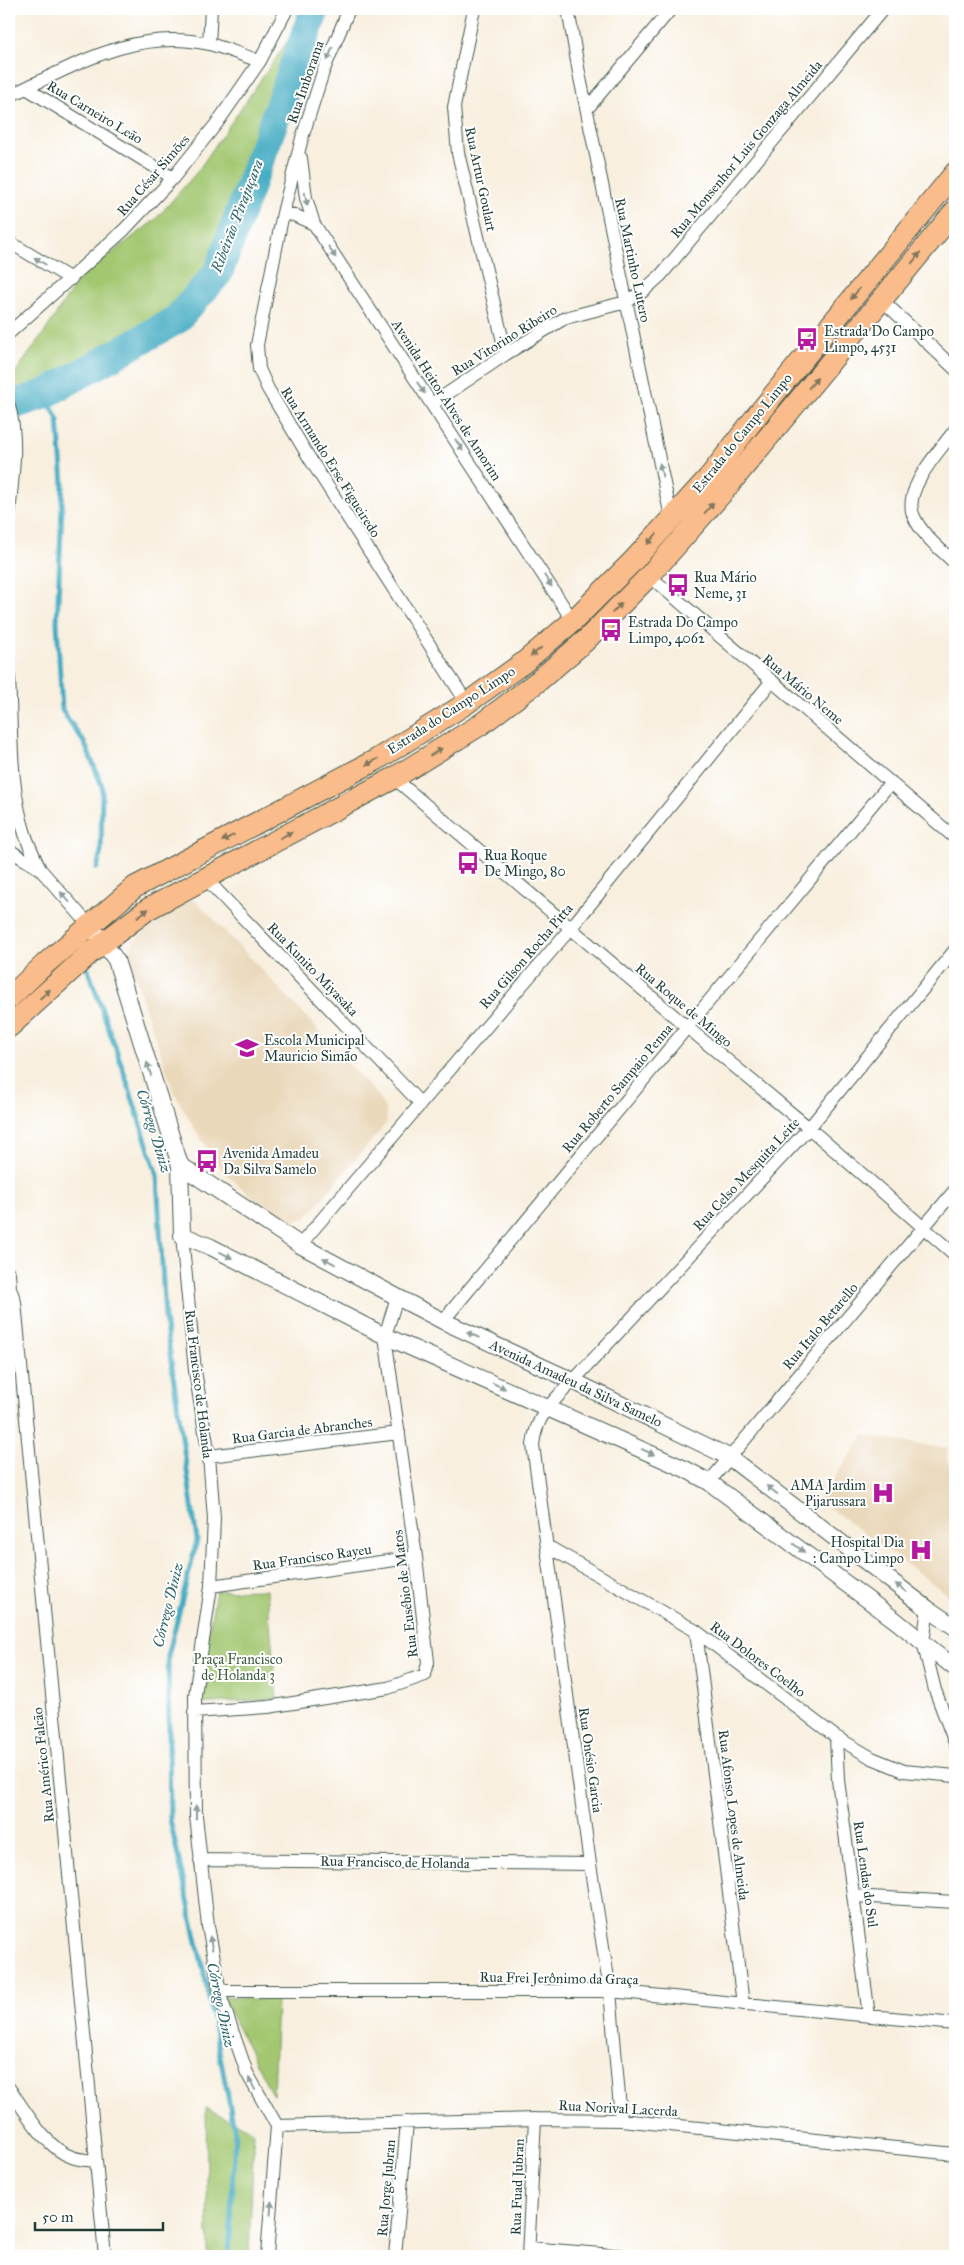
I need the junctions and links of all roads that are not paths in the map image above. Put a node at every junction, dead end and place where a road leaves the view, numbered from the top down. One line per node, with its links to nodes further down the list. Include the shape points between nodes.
1 (211, 9): 8 (street)
2 (287, 9): 9 (street, Rua César Simões)
3 (349, 9): 13 (street, Rua Imborama, one-way to 13, via 323,72)
4 (474, 9): 24 (street, Rua Artur Goulart, via 456,89 454,129)
5 (568, 9): 12 (street, Rua Martinho Lutero)
6 (671, 9): 12 (street)
7 (883, 9): 22 (street, Rua Monsenhor Luis Gonzaga Almeida, via 661,274)
8 (209, 44): 9 (street); 10 (street, via 174,40 126,44)
9 (260, 62): 15 (street, Rua César Simões)
10 (26, 88): 11 (street); 15 (street, Rua Carneiro Leão)
11 (9, 96)
12 (586, 109): 22 (street, Rua Martinho Lutero)
13 (302, 138): 17 (street, Rua Imborama); 18 (street, Rua Imborama, one-way to 18, via 302,176)
14 (955, 173): 30 (main road, Estrada do Campo Limpo, one-way to 30, via 710,476)
15 (174, 178): 20 (street, Rua César Simões)
16 (955, 211): 21 (main road, Estrada do Campo Limpo, one-way to 16)
17 (283, 213): 18 (street); 37 (street, Rua Armando Erse Figueiredo, via 257,345 259,369 310,459)
18 (314, 224): 26 (street, Avenida Heitor Alves de Amorim, one-way to 26)
19 (9, 242): 20 (street, one-way to 19)
20 (71, 279): 23 (street, Rua César Simões)
21 (882, 300): 25 (street); 33 (main road, Estrada do Campo Limpo, one-way to 21)
22 (626, 302): 24 (street, Rua Vitorino Ribeiro, via 565,318); 30 (street, Rua Martinho Lutero, one-way to 22)
23 (9, 333)
24 (506, 354): 26 (street, Rua Vitorino Ribeiro)
25 (955, 369)
26 (432, 404): 34 (street, Avenida Heitor Alves de Amorim, one-way to 34)
27 (9, 406): 29 (street, via 15,447)
28 (955, 430): 32 (street, via 916,483 912,516 926,536)
29 (9, 515)
30 (671, 517): 31 (main road, Estrada do Campo Limpo, one-way to 31)
31 (633, 561): 33 (street, Rua Mário Neme); 34 (main road, Estrada do Campo Limpo)
32 (955, 563)
33 (649, 576): 36 (street, Rua Mário Neme); 38 (main road, Estrada do Campo Limpo, one-way to 33, via 480,725 537,682 585,641)
34 (573, 621): 37 (main road, Estrada do Campo Limpo, one-way to 37, via 523,663)
35 (9, 678): 42 (street, via 18,802 25,834)
36 (771, 682): 39 (street, Rua Mário Neme); 45 (street, Rua Gilson Rocha Pitta)
37 (467, 703): 44 (main road, Estrada do Campo Limpo, one-way to 44, via 376,760 135,887)
38 (394, 778): 43 (main road, Estrada do Campo Limpo, one-way to 38); 45 (street, Rua Roque de Mingo)
39 (892, 782): 40 (street, Rua Mário Neme); 50 (street, Rua Roberto Sampaio Penna)
40 (955, 838)
41 (9, 850): 42 (street)
42 (40, 870): 44 (street, one-way to 42)
43 (205, 878): 46 (main road, Estrada do Campo Limpo, one-way to 43, via 148,909); 51 (street, Rua Kunito Miyasaka)
44 (90, 926): 46 (street, Rua Francisco de Holanda); 48 (main road, Estrada do Campo Limpo)
45 (570, 928): 50 (street, Rua Roque de Mingo); 51 (street, Rua Gilson Rocha Pitta)
46 (104, 941): 49 (main road, Estrada do Campo Limpo, one-way to 46); 53 (street, Rua Francisco de Holanda, one-way to 46, via 116,960)
47 (955, 950): 52 (street, Rua Celso Mesquita Leite)
48 (9, 998)
49 (9, 1026)
50 (686, 1027): 52 (street, Rua Roque de Mingo); 62 (street, Rua Roberto Sampaio Penna)
51 (420, 1103): 57 (street, Rua Gilson Rocha Pitta)
52 (809, 1128): 55 (street, Rua Roque de Mingo); 64 (street, Rua Celso Mesquita Leite)
53 (180, 1165): 56 (street, Rua Francisco de Holanda); 57 (street, Avenida Amadeu da Silva Samelo)
54 (955, 1190): 55 (street, Rua Italo Betarello)
55 (923, 1228): 58 (street, Rua Roque de Mingo); 68 (street, Rua Italo Betarello)
56 (182, 1235): 63 (street, one-way to 63); 67 (street, Rua Francisco de Holanda, via 195,1371)
57 (300, 1246): 61 (street, Avenida Amadeu da Silva Samelo, one-way to 57)
58 (955, 1255)
59 (9, 1272): 60 (street, Rua Américo Falcão)
60 (9, 1289): 97 (street, Rua Américo Falcão, via 15,1302)
61 (397, 1297): 62 (street, Avenida Amadeu da Silva Samelo); 63 (street)
62 (443, 1321): 64 (street, Avenida Amadeu da Silva Samelo, one-way to 62)
63 (385, 1336): 65 (street, one-way to 65); 66 (street, Rua Eusébio de Matos)
64 (574, 1381): 65 (street, Rua Celso Mesquita Leite); 68 (street, Avenida Amadeu da Silva Samelo)
65 (546, 1407): 69 (street, one-way to 69); 70 (street, Rua Onésio Garcia, via 534,1431 533,1445)
66 (399, 1433): 67 (street, Rua Garcia de Abranches); 71 (street, Rua Eusébio de Matos)
67 (209, 1456): 72 (street, Rua Francisco de Holanda, via 214,1518)
68 (729, 1457): 69 (street, Rua Italo Betarello); 73 (street, Avenida Amadeu da Silva Samelo, one-way to 68)
69 (709, 1482): 76 (street, one-way to 76)
70 (547, 1546): 75 (street, Rua Dolores Coelho); 83 (street, Rua Onésio Garcia)
71 (416, 1557): 72 (street, Rua Francisco Rayeu); 78 (street, Rua Eusébio de Matos, via 428,1662 425,1675 388,1688 268,1707)
72 (211, 1586): 78 (street, Rua Francisco de Holanda)
73 (928, 1609): 74 (street, Avenida Amadeu da Silva Samelo); 76 (street)
74 (955, 1626)
75 (696, 1631): 79 (street, Rua Dolores Coelho); 88 (street, Rua Afonso Lopes de Almeida)
76 (923, 1642): 77 (street); 80 (street, via 935,1690)
77 (955, 1668)
78 (194, 1712): 82 (street, Rua Francisco de Holanda, one-way to 78)
79 (836, 1737): 81 (street, Rua Dolores Coelho, via 872,1758 904,1771); 84 (street, Rua Lendas do Sul, via 838,1780)
80 (955, 1743)
81 (955, 1776)
82 (200, 1860): 83 (street, Rua Francisco de Holanda); 86 (street, Rua Francisco de Holanda, one-way to 82)
83 (590, 1864): 87 (street, Rua Onésio Garcia)
84 (854, 1896): 85 (street); 89 (street, Rua Lendas do Sul)
85 (955, 1902)
86 (220, 1990): 87 (street, Rua Frei Jerônimo da Graça); 95 (street, Rua Francisco de Holanda, one-way to 86, via 236,2047)
87 (610, 1992): 88 (street, Rua Frei Jerônimo da Graça); 93 (street, Rua Onésio Garcia)
88 (743, 2004): 89 (street, Rua Frei Jerônimo da Graça)
89 (869, 2016): 90 (street, Rua Frei Jerônimo da Graça)
90 (955, 2024)
91 (9, 2088): 97 (street, via 59,2151)
92 (534, 2119): 93 (street, Rua Norival Lacerda); 94 (street, Rua Norival Lacerda); 98 (street, Rua Fuad Jubran)
93 (621, 2120): 96 (street, Rua Norival Lacerda)
94 (406, 2122): 95 (street, Rua Norival Lacerda); 101 (street, Rua Jorge Jubran)
95 (277, 2126): 100 (street, one-way to 95)
96 (955, 2154)
97 (96, 2161): 99 (street, Rua Américo Falcão)
98 (534, 2252): 102 (street)
99 (105, 2256)
100 (267, 2256)
101 (395, 2256)
102 (625, 2256)

